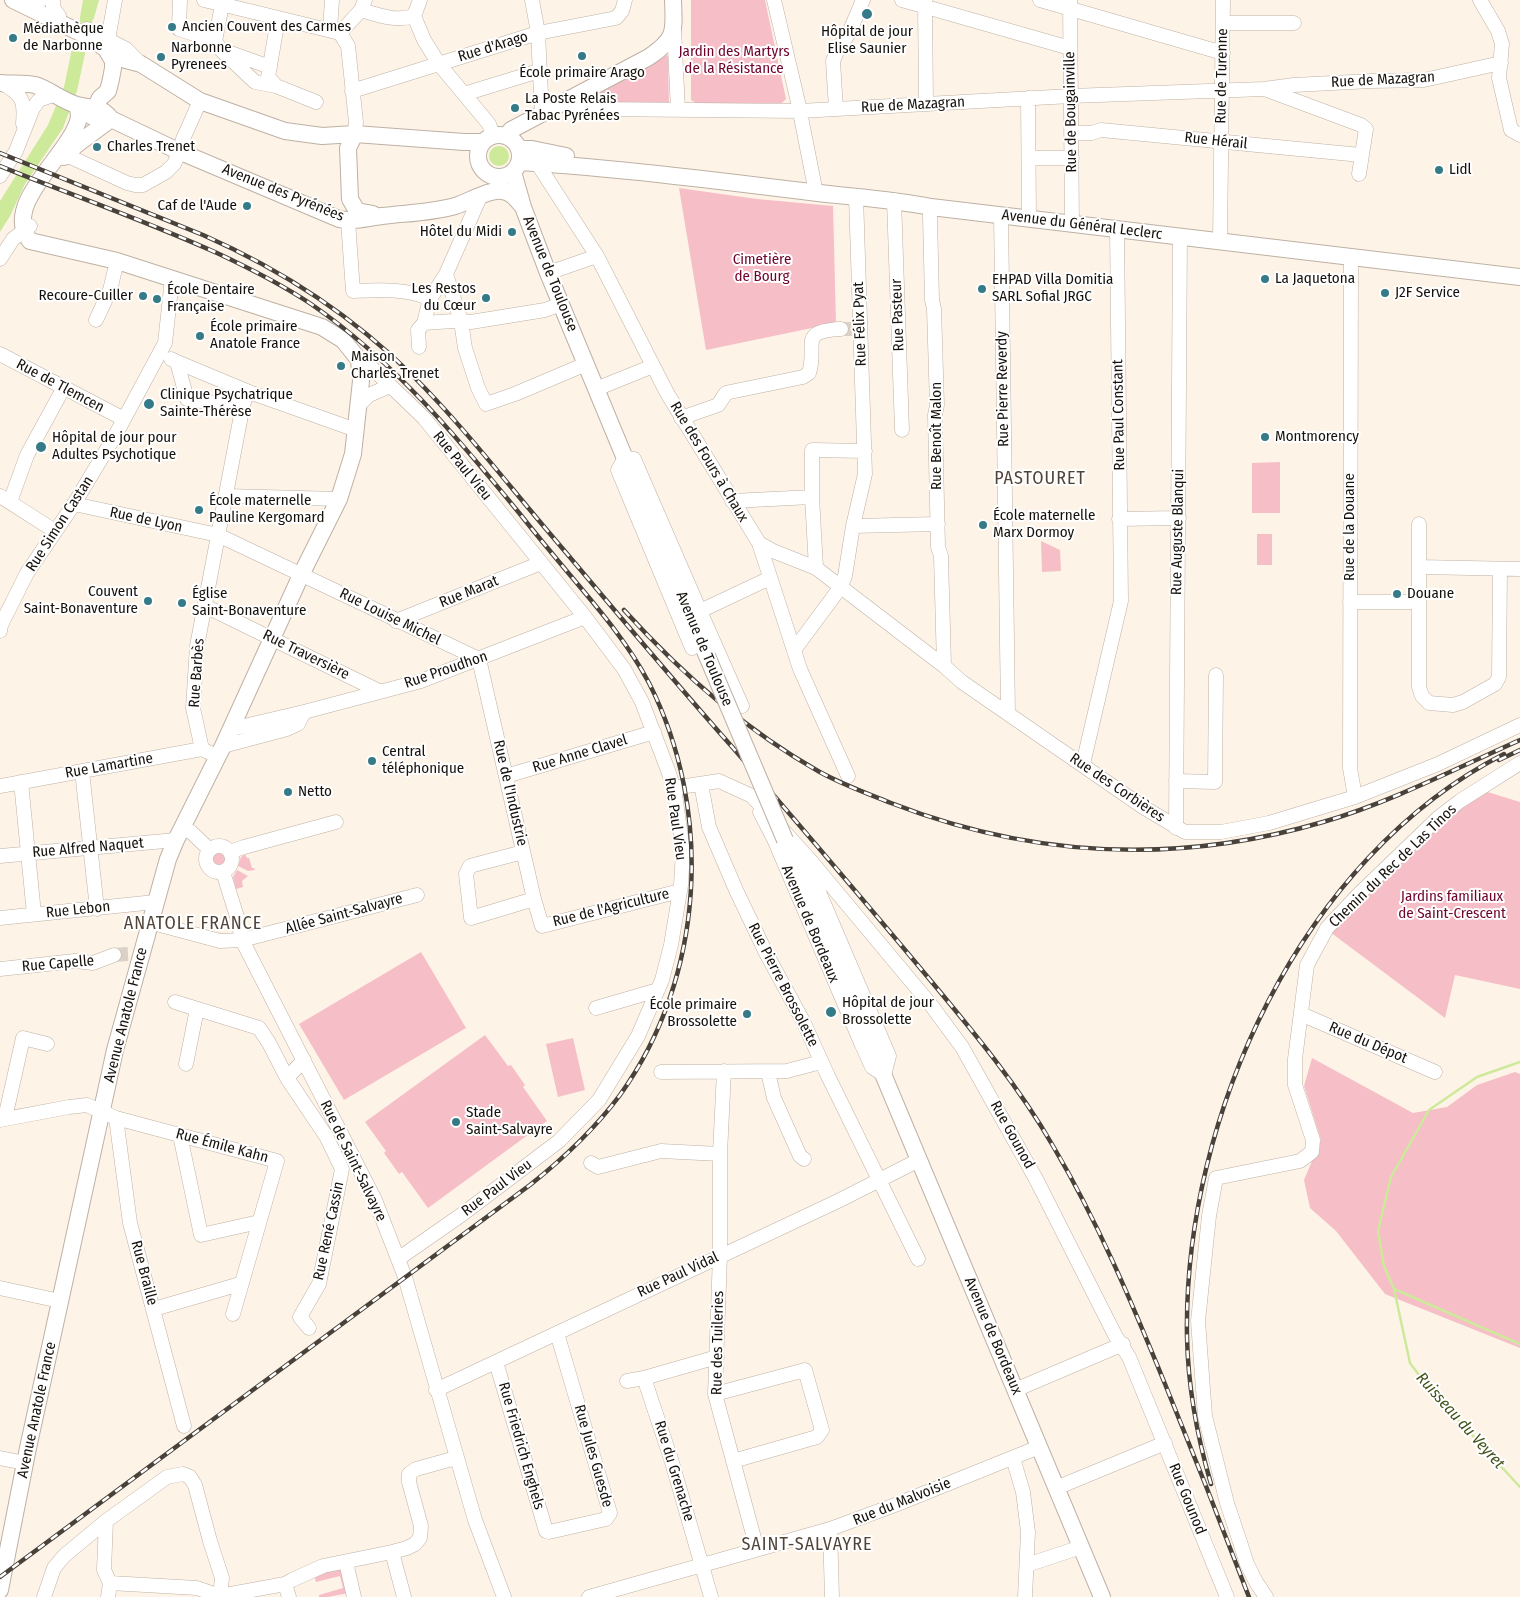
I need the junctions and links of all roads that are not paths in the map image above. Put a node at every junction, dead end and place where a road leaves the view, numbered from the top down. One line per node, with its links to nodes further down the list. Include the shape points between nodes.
1 (13, 0): 18 (main road)
2 (53, 0): 23 (street, via 53,8)
3 (115, 0): 32 (street, via 109,34)
4 (180, 0): 33 (street, via 179,29)
5 (204, 0): 21 (street)
6 (332, 0): 30 (street)
7 (420, 0): 24 (street)
8 (532, 0): 31 (street)
9 (624, 0): 31 (street, Rue d'Arago, via 622,12 616,18)
10 (673, 0): 29 (main road)
11 (774, 0): 59 (street)
12 (863, 0): 57 (street, via 833,61)
13 (902, 0): 17 (street)
14 (1040, 0): 20 (street)
15 (1223, 0): 26 (street, Rue de Turenne)
16 (1480, 0): 37 (street, via 1498,31 1502,44)
17 (925, 3): 34 (street); 55 (street)
18 (35, 4): 23 (street); 28 (main road)
19 (241, 4): 21 (street); 25 (street)
20 (1070, 4): 34 (street, Rue de Bougainville); 35 (street)
21 (222, 5): 33 (street)
22 (360, 9): 24 (street, via 394,18); 30 (street)
23 (59, 16): 28 (street)
24 (414, 16): 39 (street)
25 (278, 19): 30 (street); 40 (street)
26 (1223, 23): 27 (street); 35 (street, Rue de Turenne)
27 (1294, 23)
28 (74, 26): 32 (main road)
29 (674, 28): 53 (main road, via 663,48); 58 (street)
30 (335, 31): 46 (street, via 348,46)
31 (538, 33): 39 (street, Rue d'Arago); 41 (street)
32 (97, 36): 36 (main road); 38 (street, via 126,49)
33 (218, 46): 40 (street); 43 (street, via 255,82)
34 (1070, 48): 49 (street, Rue de Bougainville)
35 (1223, 53): 45 (street, Rue de Turenne)
36 (111, 56): 38 (main road); 54 (main road, via 113,68 108,91)
37 (1501, 63): 44 (street, Rue de Mazagran, via 1424,80 1371,80); 64 (street, via 1499,78 1511,130)
38 (141, 64): 51 (main road)
39 (438, 64): 46 (street, Rue d'Arago); 47 (street)
40 (270, 67): 43 (street, via 268,77)
41 (539, 71): 47 (street); 60 (street)
42 (1, 83): 48 (main road, Avenue des Pyrénées, via 42,87); 65 (street, via 15,90 22,99)
43 (276, 86): 52 (street)
44 (1264, 89): 45 (street, Rue de Mazagran); 70 (street, Rue de Mazagran, via 1361,125 1366,129)
45 (1223, 90): 49 (street, Rue de Mazagran); 67 (street, Rue de Turenne)
46 (352, 91): 63 (street)
47 (464, 94): 66 (street, via 489,124)
48 (53, 95): 56 (main road, Avenue des Pyrénées); 65 (street, via 39,100)
49 (1071, 96): 50 (street, Rue de Mazagran); 62 (street, Rue de Bougainville)
50 (1028, 98): 55 (street, Rue de Mazagran); 71 (street)
51 (200, 101): 63 (main road, via 285,131 322,136); 69 (street)
52 (316, 102)
53 (564, 102): 58 (street, Rue de Mazagran, via 582,108); 60 (main road)
54 (98, 103): 56 (main road, Avenue des Pyrénées); 61 (main road, Avenue des Pyrénées); 68 (main road)
55 (926, 104): 57 (street, Rue de Mazagran)
56 (77, 105): 88 (main road, via 79,114 71,135 27,196 21,216)
57 (836, 109): 59 (street, Rue de Mazagran)
58 (678, 110): 59 (street, Rue de Mazagran)
59 (800, 111): 76 (street)
60 (538, 116): 66 (main road); 73 (main road)
61 (111, 119): 68 (main road); 69 (main road, Avenue des Pyrénées)
62 (1072, 133): 67 (street, Rue Hérail, via 1092,134 1101,130); 72 (street, Rue de Bougainville)
63 (355, 134): 66 (main road, via 464,142); 84 (main road, via 348,148 350,199 357,211)
64 (1520, 135)
65 (22, 136): 75 (street)
66 (494, 138): 73 (main road, via 512,139); 73 (main road, via 478,154 480,166 489,175)
67 (1221, 142): 70 (street, Rue Hérail); 92 (street, Rue de Turenne)
68 (71, 150): 69 (street, via 135,185 143,185 166,172); 88 (main road, via 39,188)
69 (180, 151): 86 (main road, Avenue des Pyrénées)
70 (1362, 156): 74 (street)
71 (1028, 158): 72 (street); 85 (street)
72 (1072, 158): 87 (street, Rue de Bougainville)
73 (520, 162): 76 (main road, Avenue du Général Leclerc, via 644,171); 77 (main road); 81 (main road, Avenue de Toulouse); 93 (street, Rue des Fours à Chaux)
74 (1359, 174)
75 (0, 176)
76 (816, 193): 78 (main road, Avenue du Général Leclerc)
77 (483, 195): 80 (main road, Avenue des Pyrénées); 81 (main road, Avenue des Pyrénées, via 504,191); 89 (street)
78 (856, 196): 79 (main road, Avenue du Général Leclerc); 106 (street, Rue Félix Pyat)
79 (894, 200): 82 (main road, Avenue du Général Leclerc); 123 (street, Rue Pasteur)
80 (455, 206): 84 (main road, Avenue des Pyrénées, via 427,213); 89 (street)
81 (523, 207): 98 (main road, Avenue de Toulouse)
82 (931, 207): 83 (main road, Avenue du Général Leclerc); 134 (street, Rue Benoît Malon)
83 (1001, 215): 85 (main road, Avenue du Général Leclerc); 164 (street, Rue Pierre Reverdy)
84 (383, 216): 86 (main road, Avenue des Pyrénées)
85 (1029, 218): 87 (main road, Avenue du Général Leclerc)
86 (348, 221): 101 (street, via 353,291 398,292)
87 (1072, 224): 90 (main road, Avenue du Général Leclerc)
88 (26, 228): 95 (street, via 13,239); 96 (main road, via 47,244)
89 (466, 228): 97 (street)
90 (1117, 229): 91 (main road, Avenue du Général Leclerc); 133 (street, Rue Paul Constant)
91 (1180, 236): 92 (main road, Avenue du Général Leclerc); 132 (street, Rue Auguste Blanqui)
92 (1220, 241): 94 (main road, Avenue du Général Leclerc)
93 (597, 256): 98 (street); 112 (street, Rue des Fours à Chaux)
94 (1351, 257): 99 (main road, Avenue du Général Leclerc); 148 (street, Rue de la Douane)
95 (0, 259)
96 (116, 261): 100 (main road); 103 (street, via 110,290)
97 (446, 274): 101 (street); 104 (street)
98 (548, 274): 102 (main road, Avenue de Toulouse)
99 (1520, 277)
100 (172, 279): 109 (street, Rue Simon Castan, via 165,343); 113 (main road, via 322,327 343,340)
101 (430, 299): 105 (street)
102 (561, 304): 104 (street, via 545,310); 111 (main road, Avenue de Toulouse)
103 (96, 320)
104 (460, 321): 105 (street); 111 (street, via 465,348 486,404)
105 (424, 323): 107 (street, via 418,330)
106 (851, 329): 121 (street, via 813,336 809,373 802,377 726,393 718,405); 124 (street, Rue Félix Pyat)
107 (419, 347)
108 (0, 354): 115 (street, Rue de Tlemcen)
109 (159, 354): 110 (street); 131 (street, Rue Simon Castan)
110 (177, 362): 117 (street); 119 (street, via 187,399)
111 (586, 364): 116 (main road, Avenue de Toulouse)
112 (653, 366): 116 (street); 121 (street, Rue des Fours à Chaux)
113 (362, 368): 114 (street); 118 (main road, Avenue Anatole France)
114 (390, 386): 118 (street, via 368,395); 140 (street, Rue Paul Vieu, via 424,418)
115 (63, 389): 120 (street, Rue de Tlemcen); 128 (street)
116 (596, 389): 125 (main road, Avenue de Toulouse)
117 (247, 391): 119 (street, Rue Barbès); 122 (street)
118 (359, 405): 122 (main road, Avenue Anatole France)
119 (243, 407): 126 (street, Rue Barbès)
120 (120, 417)
121 (681, 418): 130 (street, Rue des Fours à Chaux)
122 (356, 430): 129 (main road, Avenue Anatole France, via 353,454)
123 (902, 430)
124 (865, 451): 127 (street, via 812,450); 136 (street, Rue Félix Pyat, via 865,474)
125 (625, 458): 151 (street, Avenue de Toulouse, via 634,459); 156 (street, Avenue de Toulouse, via 618,470); 185 (main road, Avenue de Toulouse, bridge)
126 (226, 496): 129 (street); 138 (street, Rue Barbès)
127 (812, 496): 130 (street); 142 (street)
128 (5, 499): 137 (street)
129 (339, 499): 145 (main road, Avenue Anatole France)
130 (732, 501): 139 (street, Rue des Fours à Chaux)
131 (74, 504): 137 (street, Rue Simon Castan); 138 (street, Rue de Lyon)
132 (1179, 518): 133 (street); 175 (street, Rue Auguste Blanqui)
133 (1120, 519): 170 (street, Rue Paul Constant, via 1121,601)
134 (938, 524): 136 (street); 159 (street, Rue Benoît Malon, via 938,547 942,556)
135 (1419, 524): 141 (street)
136 (853, 526): 147 (street, Rue Félix Pyat)
137 (55, 530): 154 (street, Rue Simon Castan, via 27,573)
138 (218, 535): 145 (street, Rue de Lyon); 150 (street, Rue Barbès)
139 (759, 543): 142 (street, Rue des Corbières); 146 (street, Rue des Fours à Chaux)
140 (541, 563): 152 (street, Rue Paul Vieu); 153 (street, Rue Marat)
141 (1419, 567): 143 (street); 149 (street)
142 (816, 568): 147 (street, Rue des Corbières)
143 (1500, 569): 144 (street); 149 (street, via 1500,677 1495,684 1463,702 1453,705 1429,703 1422,696 1419,686)
144 (1520, 569)
145 (301, 575): 153 (street, Rue Louise Michel); 155 (main road, Avenue Anatole France)
146 (770, 578): 151 (street); 157 (street, Rue des Fours à Chaux)
147 (840, 588): 157 (street); 159 (street, Rue des Corbières)
148 (1350, 602): 149 (street); 181 (street, Rue de la Douane, via 1350,768)
149 (1419, 602)
150 (205, 606): 155 (street, Rue Traversière); 168 (street, Rue Barbès, via 196,646 193,708)
151 (700, 611): 162 (street, Avenue de Toulouse)
152 (585, 617): 158 (street, Rue Proudhon); 167 (street, Rue Paul Vieu, via 624,669)
153 (396, 621): 158 (street, Rue Louise Michel)
154 (1, 624)
155 (271, 638): 161 (street, Rue Traversière); 166 (main road, Avenue Anatole France)
156 (692, 648)
157 (794, 650): 174 (street, Rue des Fours à Chaux)
158 (479, 660): 161 (street, Rue Proudhon, via 421,681); 173 (street, Rue de l'Industrie)
159 (944, 666): 164 (street, Rue des Corbières)
160 (1216, 675): 175 (street, via 1215,782)
161 (379, 691): 163 (street, Rue Proudhon)
162 (742, 706)
163 (304, 712): 166 (street, Rue Proudhon); 169 (street, Rue Proudhon, via 298,724)
164 (1008, 713): 170 (street, Rue des Corbières)
165 (1520, 725): 181 (street, Rue des Corbières, via 1438,764)
166 (230, 729): 169 (main road, Avenue Anatole France)
167 (654, 732): 173 (street, Rue Anne Clavel); 179 (street, Rue Paul Vieu)
168 (202, 749): 169 (street); 172 (street, Rue Lamartine)
169 (220, 751): 184 (main road, Avenue Anatole France)
170 (1083, 764): 183 (street, Rue des Corbières)
171 (1520, 764): 210 (street, Chemin du Rec de Las Tinos, via 1438,818 1328,928 1307,964)
172 (82, 771): 176 (street, Rue Lamartine); 186 (street)
173 (506, 776): 188 (street, Rue de l'Industrie)
174 (848, 776)
175 (1176, 781): 183 (street, Rue Auguste Blanqui)
176 (21, 782): 178 (street, Rue Lamartine); 190 (street)
177 (701, 784): 179 (street, Rue Gounod); 180 (street, Rue Gounod, via 719,782); 213 (street, Rue Pierre Brossolette, via 709,827 736,890)
178 (0, 786)
179 (673, 788): 194 (street, Rue Paul Vieu, via 683,851)
180 (752, 796): 189 (street, Rue Gounod); 219 (street, Avenue de Bordeaux, via 774,839 862,1046 872,1067)
181 (1355, 797): 183 (street, Rue des Corbières, via 1269,823 1220,832 1185,832)
182 (336, 822): 191 (street, via 244,847)
183 (1176, 828)
184 (179, 834): 186 (street, Rue Alfred Naquet); 187 (street, via 192,832); 197 (main road, Avenue Anatole France)
185 (785, 840): 219 (main road, Avenue de Bordeaux)
186 (90, 848): 190 (street, Rue Alfred Naquet); 198 (street)
187 (210, 850): 191 (street, via 221,846); 193 (street, via 206,855 208,868)
188 (523, 852): 196 (street, Rue de l'Industrie); 196 (street, via 470,866 466,874 471,918)
189 (802, 852): 219 (street, Avenue de Bordeaux, via 889,1056); 240 (street, Rue Gounod, via 931,1005 962,1048 1036,1179 1115,1335)
190 (28, 853): 192 (street, Rue Alfred Naquet); 199 (street)
191 (231, 855): 193 (street, via 231,866)
192 (0, 856)
193 (223, 872): 203 (street, Rue de Saint-Salvayre)
194 (680, 891): 202 (street, Rue de l'Agriculture); 206 (street, Rue Paul Vieu, via 671,946)
195 (417, 895): 203 (street, Allée Saint-Salvayre)
196 (534, 900): 202 (street, Rue de l'Industrie)
197 (155, 902): 198 (street, Rue Lebon); 201 (main road, Avenue Anatole France)
198 (96, 909): 199 (street, Rue Lebon)
199 (34, 914): 200 (street, Rue Lebon)
200 (0, 918)
201 (150, 922): 203 (street, via 220,941); 221 (main road, Avenue Anatole France, via 135,954 115,1050)
202 (542, 926)
203 (242, 940): 212 (street, Rue de Saint-Salvayre)
204 (114, 955): 205 (street, Rue Capelle, via 93,963)
205 (0, 969)
206 (658, 990): 208 (street); 232 (street, Rue Paul Vieu, via 638,1036 599,1100 559,1141)
207 (175, 1002): 209 (street)
208 (596, 1008)
209 (197, 1009): 214 (street); 220 (street, via 258,1028)
210 (1301, 1014): 218 (street, Rue du Dépot); 282 (street, Chemin du Rec de Las Tinos, via 1295,1059 1296,1084 1313,1140 1312,1152 1300,1160 1216,1178 1198,1321 1206,1416 1224,1493 1247,1564)
211 (47, 1044): 222 (street, via 23,1038)
212 (304, 1060): 220 (street); 232 (street, Rue de Saint-Salvayre, via 375,1200)
213 (821, 1062): 217 (street, via 795,1070); 228 (street, Rue Pierre Brossolette)
214 (186, 1064)
215 (724, 1071): 216 (street); 217 (street); 224 (street, Rue des Tuileries)
216 (661, 1072)
217 (768, 1072): 225 (street, via 774,1098)
218 (1435, 1072)
219 (884, 1075): 226 (main road, Avenue de Bordeaux)
220 (287, 1078): 238 (street, Rue René Cassin, via 326,1136 342,1169 320,1284 300,1317)
221 (109, 1115): 222 (street, Rue Émile Kahn, via 87,1106 70,1106); 223 (street, Rue Émile Kahn); 235 (main road, Avenue Anatole France); 236 (street, Rue Braille, via 130,1223)
222 (2, 1119)
223 (180, 1136): 229 (street, via 201,1235); 229 (street, Rue Émile Kahn, via 277,1161)
224 (720, 1154): 227 (street, via 661,1151 598,1167); 230 (street, Rue des Tuileries)
225 (804, 1159)
226 (919, 1160): 228 (street, Rue Paul Vidal); 246 (main road, Avenue de Bordeaux)
227 (591, 1163)
228 (880, 1181): 230 (street, Rue Paul Vidal); 231 (street, Rue Pierre Brossolette)
229 (259, 1222): 233 (street, Rue Émile Kahn)
230 (720, 1255): 239 (street, Rue Paul Vidal); 241 (street, Rue des Tuileries)
231 (918, 1258)
232 (398, 1259): 245 (street, Rue de Saint-Salvayre)
233 (240, 1284): 236 (street); 237 (street, Rue Émile Kahn)
234 (0, 1288): 235 (street)
235 (60, 1302): 255 (main road, Avenue Anatole France)
236 (154, 1309): 248 (street, Rue Braille)
237 (233, 1314)
238 (308, 1328)
239 (557, 1333): 242 (street, Rue Paul Vidal); 259 (street, Rue Jules Guesde, via 610,1512 606,1519)
240 (1123, 1344): 246 (street); 249 (street, Rue Gounod)
241 (717, 1357): 243 (street); 247 (street, Rue des Tuileries)
242 (496, 1362): 245 (street, Rue Paul Vidal); 259 (street, Rue Friedrich Enghels)
243 (644, 1378): 244 (street); 265 (street, Rue du Grenache)
244 (627, 1381)
245 (436, 1390): 252 (street, Rue de Saint-Salvayre)
246 (1015, 1390): 250 (main road, Avenue de Bordeaux)
247 (716, 1394): 254 (street, Rue des Tuileries); 254 (street, via 805,1370 822,1430 817,1437)
248 (184, 1426)
249 (1165, 1444): 256 (street); 281 (street, Rue Gounod)
250 (1039, 1447): 253 (street, Rue du Malvoisie); 256 (main road, Avenue de Bordeaux)
251 (0, 1458): 255 (street)
252 (456, 1458): 262 (street, via 409,1474 421,1526 420,1538 415,1544); 275 (street, Rue de Saint-Salvayre)
253 (1013, 1458): 258 (street, Rue du Malvoisie); 266 (street, via 1026,1513)
254 (733, 1461): 261 (street, Rue des Tuileries)
255 (25, 1463): 263 (main road, Avenue Anatole France)
256 (1056, 1488): 260 (main road, Avenue de Bordeaux)
257 (106, 1522): 267 (street, via 104,1570); 270 (street, via 167,1477 183,1474 190,1477 222,1578); 271 (street, via 54,1568)
258 (830, 1529): 261 (street, Rue du Malvoisie); 278 (street)
259 (546, 1531)
260 (1080, 1547): 266 (street); 280 (main road, Avenue de Bordeaux)
261 (757, 1549): 265 (street, Rue du Malvoisie)
262 (392, 1552): 264 (street); 274 (street)
263 (4, 1561): 268 (main road, Avenue Anatole France)
264 (346, 1562): 269 (street, via 323,1566 292,1580); 273 (street)
265 (702, 1565): 276 (street, Rue du Malvoisie); 277 (street, Rue du Grenache)
266 (1027, 1565): 279 (street)
267 (110, 1582): 270 (street, via 197,1588); 272 (street)
268 (0, 1590)
269 (287, 1591): 270 (street)
270 (220, 1596)
271 (44, 1597)
272 (108, 1597)
273 (354, 1597)
274 (404, 1597)
275 (504, 1597)
276 (589, 1597)
277 (711, 1597)
278 (832, 1597)
279 (1025, 1597)
280 (1102, 1597)
281 (1227, 1597)
282 (1266, 1597)

